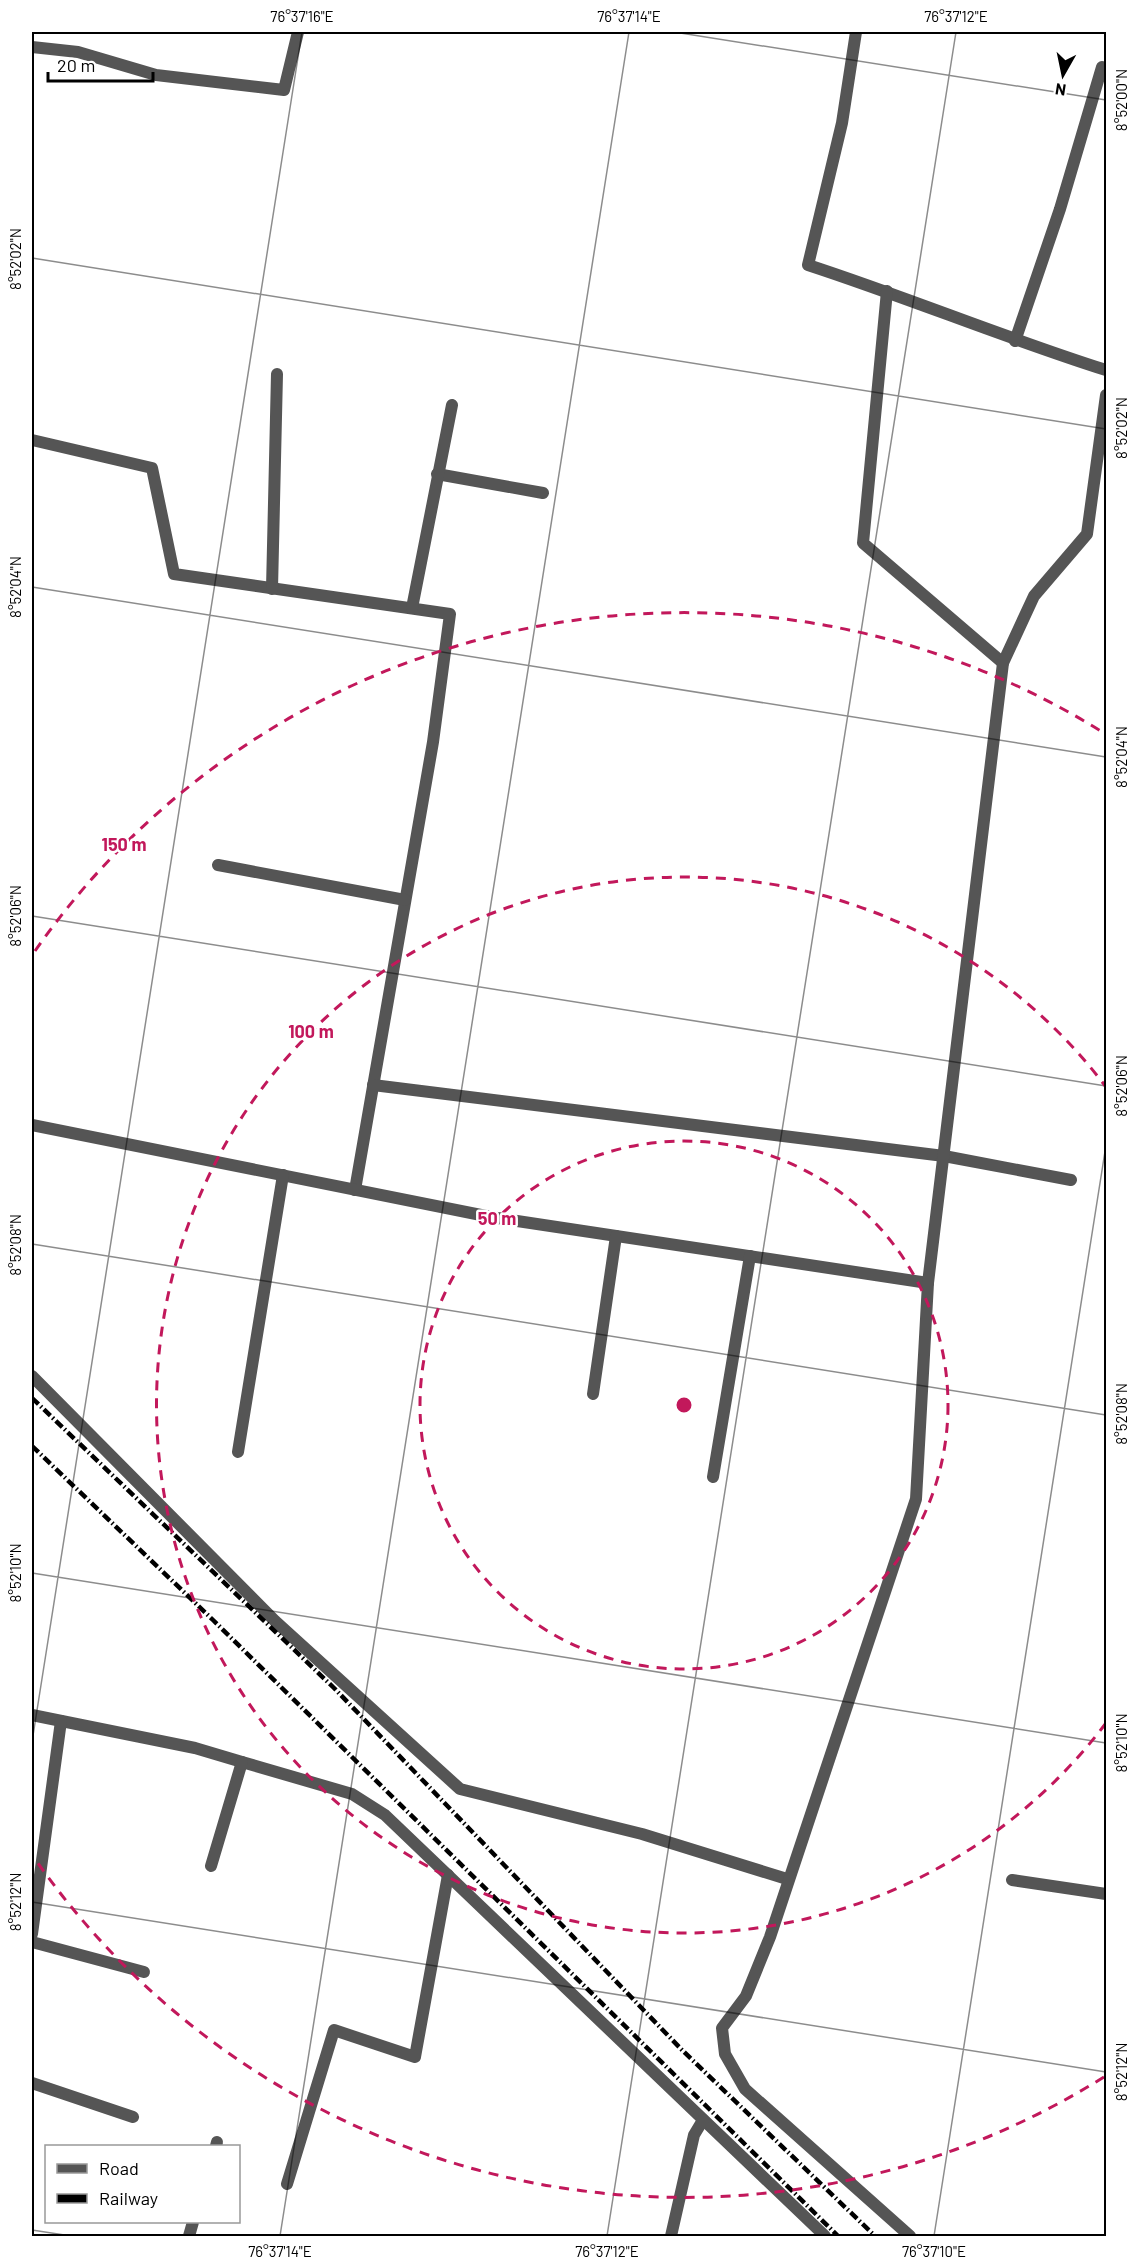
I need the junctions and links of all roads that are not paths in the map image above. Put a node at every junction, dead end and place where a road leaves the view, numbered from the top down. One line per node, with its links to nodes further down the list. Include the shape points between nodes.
1 (298, 32): 3 (street, via 284,90 156,75 78,52)
2 (856, 32): 5 (street, via 842,123 808,265)
3 (32, 47)
4 (1102, 67): 6 (street)
5 (887, 291): 6 (street); 16 (street, via 863,543)
6 (1015, 341): 7 (street)
7 (1107, 370)
8 (277, 374): 14 (street)
9 (1107, 395): 16 (street, via 1087,534 1034,596)
10 (452, 405): 12 (street)
11 (32, 440): 14 (street, via 152,468 174,574)
12 (437, 474): 13 (street); 15 (street)
13 (543, 493)
14 (272, 589): 15 (street)
15 (412, 608): 18 (street, via 450,614 433,742)
16 (1003, 663): 21 (street)
17 (218, 865): 18 (street)
18 (405, 900): 19 (street)
19 (373, 1085): 21 (street); 24 (street)
20 (32, 1125): 22 (street)
21 (944, 1156): 23 (street); 27 (street)
22 (283, 1175): 24 (street); 30 (street)
23 (1071, 1180)
24 (356, 1190): 25 (street, via 491,1217)
25 (616, 1236): 26 (street); 29 (street)
26 (750, 1256): 27 (street); 31 (street)
27 (928, 1283): 37 (street, via 916,1499)
28 (32, 1376): 37 (street, via 275,1621 460,1788 642,1834)
29 (593, 1394)
30 (238, 1452)
31 (713, 1477)
32 (32, 1715): 33 (street)
33 (61, 1721): 34 (street, via 195,1748); 40 (street)
34 (242, 1762): 35 (street); 36 (street, via 352,1794 385,1815)
35 (211, 1866)
36 (448, 1875): 45 (street); 46 (street, via 415,2057 334,2030)
37 (787, 1879): 49 (street, via 770,1938 746,1996 722,2028 725,2054 745,2089)
38 (1012, 1880): 39 (street)
39 (1107, 1894)
40 (32, 1934)
41 (32, 1942): 42 (street)
42 (144, 1972)
43 (32, 2083): 44 (street)
44 (133, 2117)
45 (704, 2121): 47 (street, via 694,2135); 48 (street)
46 (287, 2184)
47 (671, 2236)
48 (825, 2236)
49 (910, 2236)

